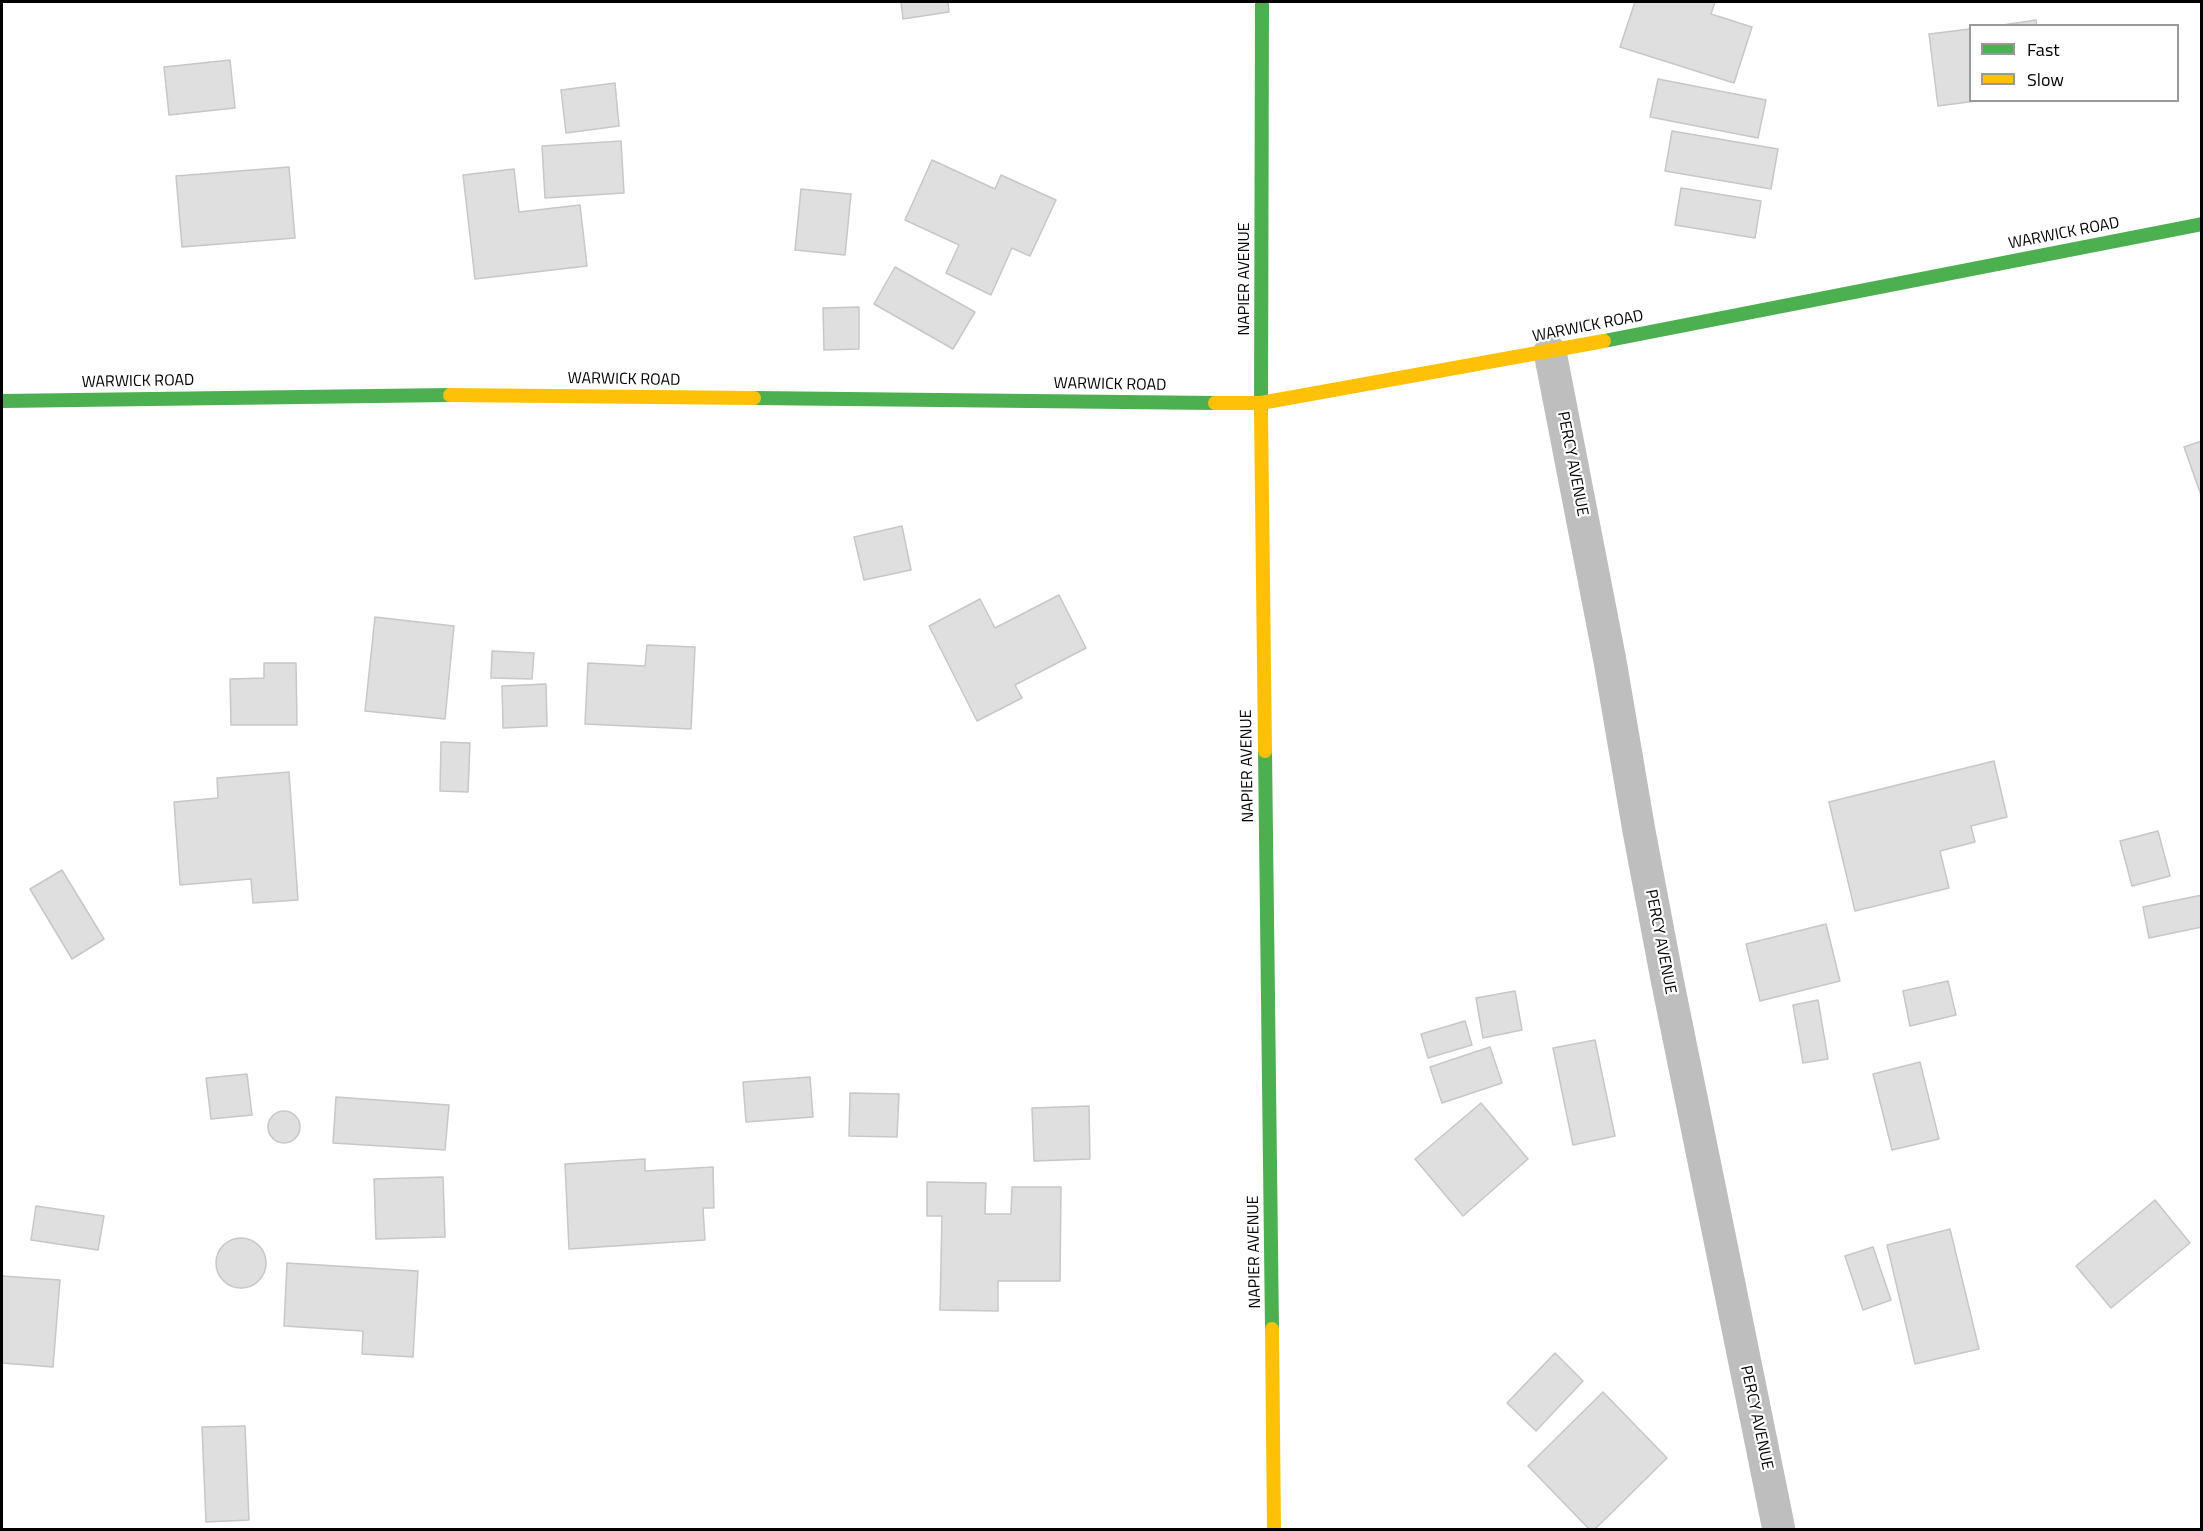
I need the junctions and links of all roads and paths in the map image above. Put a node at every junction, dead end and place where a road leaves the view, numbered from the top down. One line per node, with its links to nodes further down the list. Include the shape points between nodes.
1 (1262, 2): 5 (street, NAPIER AVENUE)
2 (2202, 224): 3 (street, WARWICK ROAD)
3 (1550, 352): 5 (street, WARWICK ROAD); 7 (street, PERCY AVENUE, via 1664,968)
4 (2, 401): 5 (street, WARWICK ROAD, via 448,394)
5 (1261, 403): 6 (street, NAPIER AVENUE)
6 (1274, 1530)
7 (1779, 1530)

